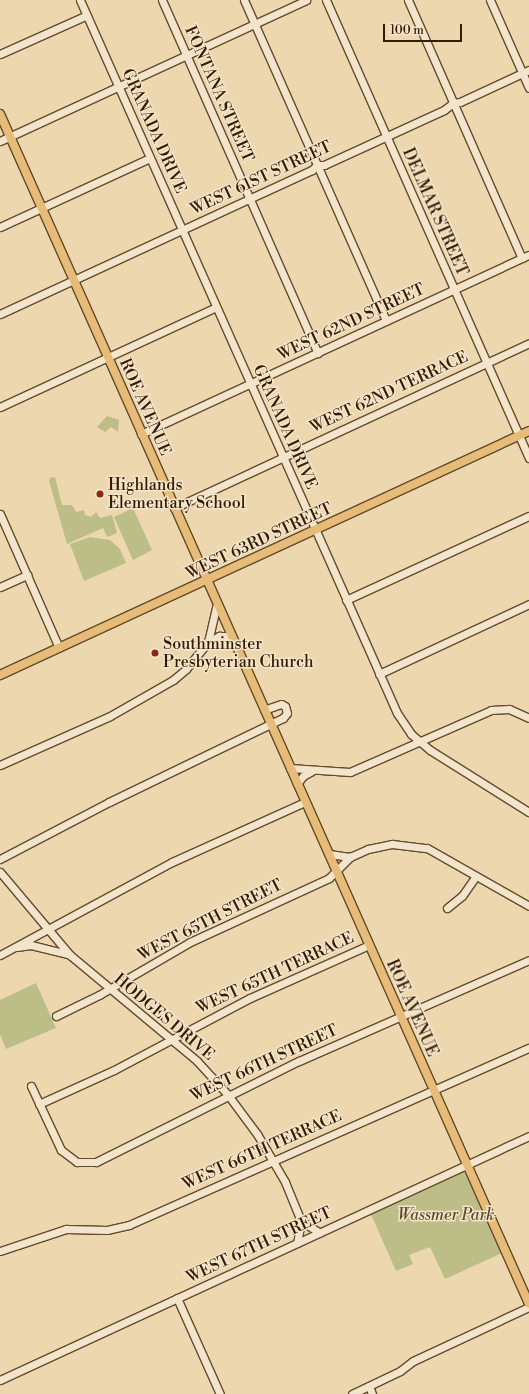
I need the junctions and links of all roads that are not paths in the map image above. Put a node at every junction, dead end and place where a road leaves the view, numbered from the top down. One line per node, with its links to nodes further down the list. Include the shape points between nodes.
1 (80, 0): 8 (street, GRANADA DRIVE)
2 (162, 0): 11 (street, FONTANA STREET)
3 (244, 0): 9 (street)
4 (306, 0): 9 (street)
5 (326, 0): 18 (street, DELMAR STREET)
6 (408, 0): 15 (street)
7 (490, 0): 12 (street)
8 (87, 15): 10 (street); 13 (street, GRANADA DRIVE)
9 (255, 24): 11 (street); 21 (street)
10 (0, 54)
11 (187, 55): 13 (street); 22 (street, FONTANA STREET)
12 (526, 72): 14 (street); 15 (street, WEST 61ST STREET)
13 (119, 86): 17 (street); 20 (street, GRANADA DRIVE)
14 (529, 88)
15 (454, 103): 18 (street, WEST 61ST STREET); 26 (street)
16 (0, 114): 17 (main road, ROE AVENUE)
17 (10, 136): 19 (street); 23 (main road, ROE AVENUE)
18 (386, 136): 21 (street, WEST 61ST STREET, via 324,165); 28 (street, DELMAR STREET)
19 (0, 141)
20 (150, 158): 23 (street); 25 (street, GRANADA DRIVE)
21 (317, 165): 22 (street, WEST 61ST STREET, via 312,170); 31 (street)
22 (250, 199): 25 (street, WEST 61ST STREET); 33 (street, FONTANA STREET)
23 (42, 209): 24 (street); 27 (main road, ROE AVENUE)
24 (0, 227)
25 (182, 230): 27 (street, WEST 61ST STREET); 29 (street, GRANADA DRIVE)
26 (526, 257): 28 (street, WEST 62ND STREET)
27 (74, 280): 30 (street, WEST 61ST STREET); 34 (main road, ROE AVENUE)
28 (454, 290): 31 (street, WEST 62ND STREET); 35 (street, DELMAR STREET)
29 (216, 307): 34 (street); 36 (street, GRANADA DRIVE)
30 (3, 313)
31 (386, 321): 33 (street, WEST 62ND STREET)
32 (529, 343): 35 (street, WEST 62ND TERRACE)
33 (318, 353): 36 (street, WEST 62ND STREET)
34 (108, 357): 37 (street); 39 (main road, ROE AVENUE)
35 (486, 362): 40 (street, DELMAR STREET); 41 (street, WEST 62ND TERRACE)
36 (251, 384): 39 (street, WEST 62ND STREET); 41 (street, GRANADA DRIVE)
37 (0, 407)
38 (529, 431): 40 (main road, WEST 63RD STREET)
39 (141, 434): 43 (main road, ROE AVENUE)
40 (519, 436): 42 (street, DELMAR STREET); 46 (main road, WEST 63RD STREET)
41 (283, 457): 43 (street, WEST 62ND TERRACE); 46 (street, GRANADA DRIVE)
42 (529, 458)
43 (174, 508): 48 (main road, ROE AVENUE)
44 (0, 514): 47 (street)
45 (529, 516): 50 (street)
46 (315, 530): 48 (main road, WEST 63RD STREET); 50 (street, GRANADA DRIVE)
47 (27, 575): 49 (street); 55 (street)
48 (206, 581): 52 (main road, ROE AVENUE); 55 (main road, WEST 63RD STREET)
49 (0, 587)
50 (346, 600): 56 (street, GRANADA DRIVE)
51 (529, 604): 56 (street)
52 (216, 606): 53 (main road, ROE AVENUE); 54 (street)
53 (230, 636): 54 (street, via 219,636); 58 (main road, ROE AVENUE)
54 (208, 642): 62 (street, via 186,669 158,690 110,716)
55 (59, 648): 57 (main road, WEST 63RD STREET)
56 (379, 674): 61 (street, GRANADA DRIVE, via 405,727)
57 (0, 675)
58 (264, 710): 60 (main road, ROE AVENUE); 60 (street, via 279,704 286,708 287,715)
59 (529, 718): 61 (street, via 509,710 491,710)
60 (270, 724): 63 (main road, ROE AVENUE); 70 (street, via 109,802)
61 (420, 742): 64 (street, via 350,772); 67 (street, GRANADA DRIVE)
62 (0, 765)
63 (290, 768): 64 (street); 65 (main road, ROE AVENUE)
64 (312, 770): 65 (street, via 303,775)
65 (297, 784): 66 (main road, ROE AVENUE)
66 (305, 802): 68 (main road, ROE AVENUE); 76 (street, via 166,866)
67 (529, 812)
68 (329, 854): 69 (street, WEST 65TH STREET); 72 (main road, ROE AVENUE)
69 (350, 857): 72 (street, WEST 65TH STREET); 73 (street, WEST 65TH STREET, via 384,845 409,844 440,854)
70 (0, 859)
71 (0, 872): 76 (street, HODGES DRIVE)
72 (336, 872): 77 (main road, ROE AVENUE); 82 (street, WEST 65TH STREET, via 329,878 190,942)
73 (476, 876): 74 (street, WEST 65TH STREET); 75 (street, via 462,896)
74 (529, 906)
75 (447, 908)
76 (45, 929): 78 (street); 80 (street, HODGES DRIVE)
77 (369, 945): 84 (main road, ROE AVENUE); 85 (street, WEST 65TH TERRACE, via 250,998)
78 (11, 948): 79 (street); 80 (street, via 31,945)
79 (0, 955)
80 (70, 955): 82 (street, HODGES DRIVE)
81 (529, 960): 84 (street, WEST 66TH STREET)
82 (110, 989): 83 (street, WEST 65TH STREET); 85 (street, HODGES DRIVE)
83 (56, 1016)
84 (400, 1016): 88 (main road, ROE AVENUE); 89 (street, WEST 66TH STREET)
85 (171, 1038): 89 (street, HODGES DRIVE); 90 (street, WEST 65TH TERRACE, via 114,1070)
86 (529, 1048): 88 (street, WEST 66TH TERRACE)
87 (32, 1086): 90 (street)
88 (433, 1088): 92 (street, WEST 66TH TERRACE); 93 (main road, ROE AVENUE)
89 (228, 1095): 90 (street, WEST 66TH STREET, via 103,1159 86,1163 72,1160 61,1150); 92 (street, HODGES DRIVE)
90 (39, 1104)
91 (529, 1136): 93 (street, WEST 67TH STREET)
92 (273, 1160): 94 (street, HODGES DRIVE); 97 (street, WEST 66TH TERRACE, via 129,1225 107,1230 66,1229)
93 (467, 1165): 95 (street, WEST 67TH STREET); 99 (main road, ROE AVENUE)
94 (301, 1221): 95 (street); 96 (street)
95 (320, 1232): 96 (street, WEST 67TH STREET)
96 (297, 1243): 98 (street, WEST 67TH STREET)
97 (0, 1251)
98 (177, 1298): 100 (street, WEST 67TH STREET); 102 (street)
99 (529, 1305): 101 (street, via 413,1361 400,1371)
100 (0, 1380)
101 (369, 1386): 103 (street); 104 (street)
102 (220, 1394)
103 (352, 1394)
104 (372, 1394)

